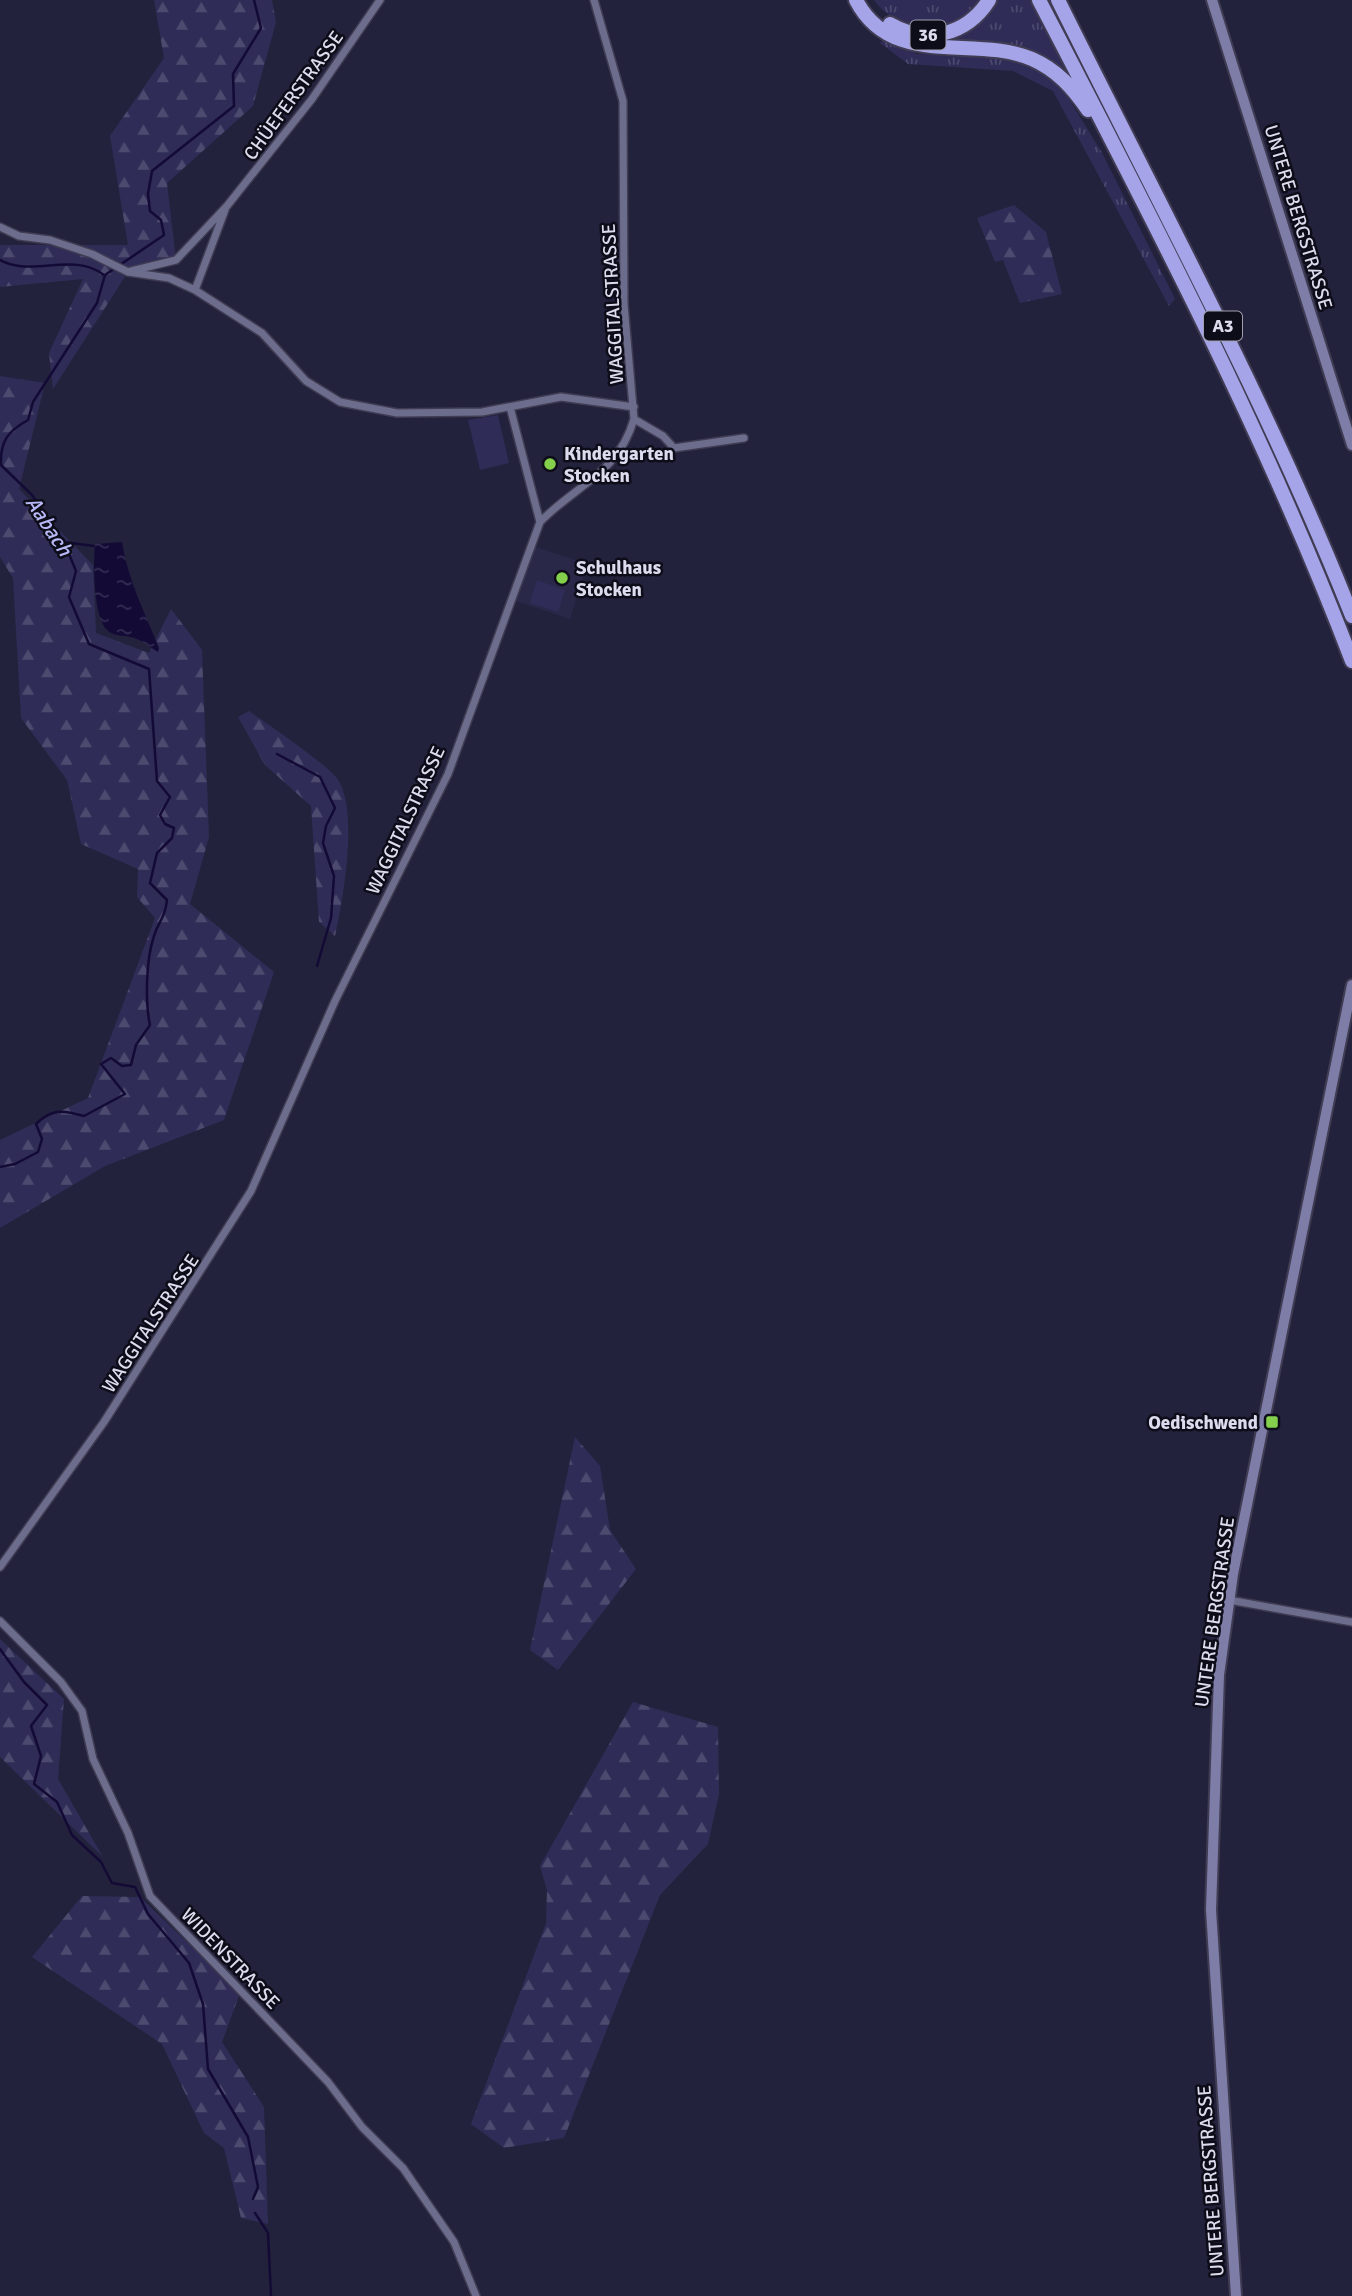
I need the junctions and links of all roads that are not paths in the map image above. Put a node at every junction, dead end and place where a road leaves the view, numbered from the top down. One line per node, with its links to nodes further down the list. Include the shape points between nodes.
1 (380, 0): 10 (street, CHÜEFERSTRASSE, via 305,108)
2 (594, 0): 15 (street, WAGGITALSTRASSE, via 623,101 624,304)
3 (856, 0): 9 (highway, via 876,26 901,40 1011,52 1046,66 1075,92)
4 (867, 0): 5 (highway, 36, via 894,27 933,35 965,25)
5 (989, 0)
6 (1039, 0): 9 (highway, A3)
7 (1058, 0): 20 (highway, A3, via 1234,349)
8 (1212, 0): 18 (main road, UNTERE BERGSTRASSE)
9 (1118, 153): 21 (highway, A3, via 1250,421)
10 (226, 206): 12 (street, CHÜEFERSTRASSE, via 176,260); 13 (street, CHÜEFERSTRASSE)
11 (0, 226): 12 (street, via 19,236 68,245)
12 (125, 270): 13 (street, via 169,278)
13 (195, 290): 14 (street, via 262,333 306,382 340,402 397,413 482,412)
14 (510, 407): 15 (street, via 561,397); 19 (street)
15 (634, 407): 16 (street, WAGGITALSTRASSE)
16 (634, 419): 17 (street, via 674,448); 19 (street, WAGGITALSTRASSE, via 612,464)
17 (744, 438)
18 (1352, 445)
19 (540, 522): 23 (street, WAGGITALSTRASSE, via 448,774 335,1001 251,1191 104,1422)
20 (1352, 616)
21 (1352, 661)
22 (1352, 985): 24 (main road, UNTERE BERGSTRASSE)
23 (0, 1567)
24 (1229, 1600): 26 (street); 30 (main road, UNTERE BERGSTRASSE, via 1216,1713 1211,1910)
25 (0, 1621): 27 (street, WIDENSTRASSE, via 61,1682 82,1711 93,1759 128,1833 150,1896 328,2082 362,2127 403,2168 454,2242)
26 (1352, 1622)
27 (469, 2280): 28 (street); 29 (street, WIDENSTRASSE)
28 (469, 2296)
29 (476, 2296)
30 (1236, 2296)

